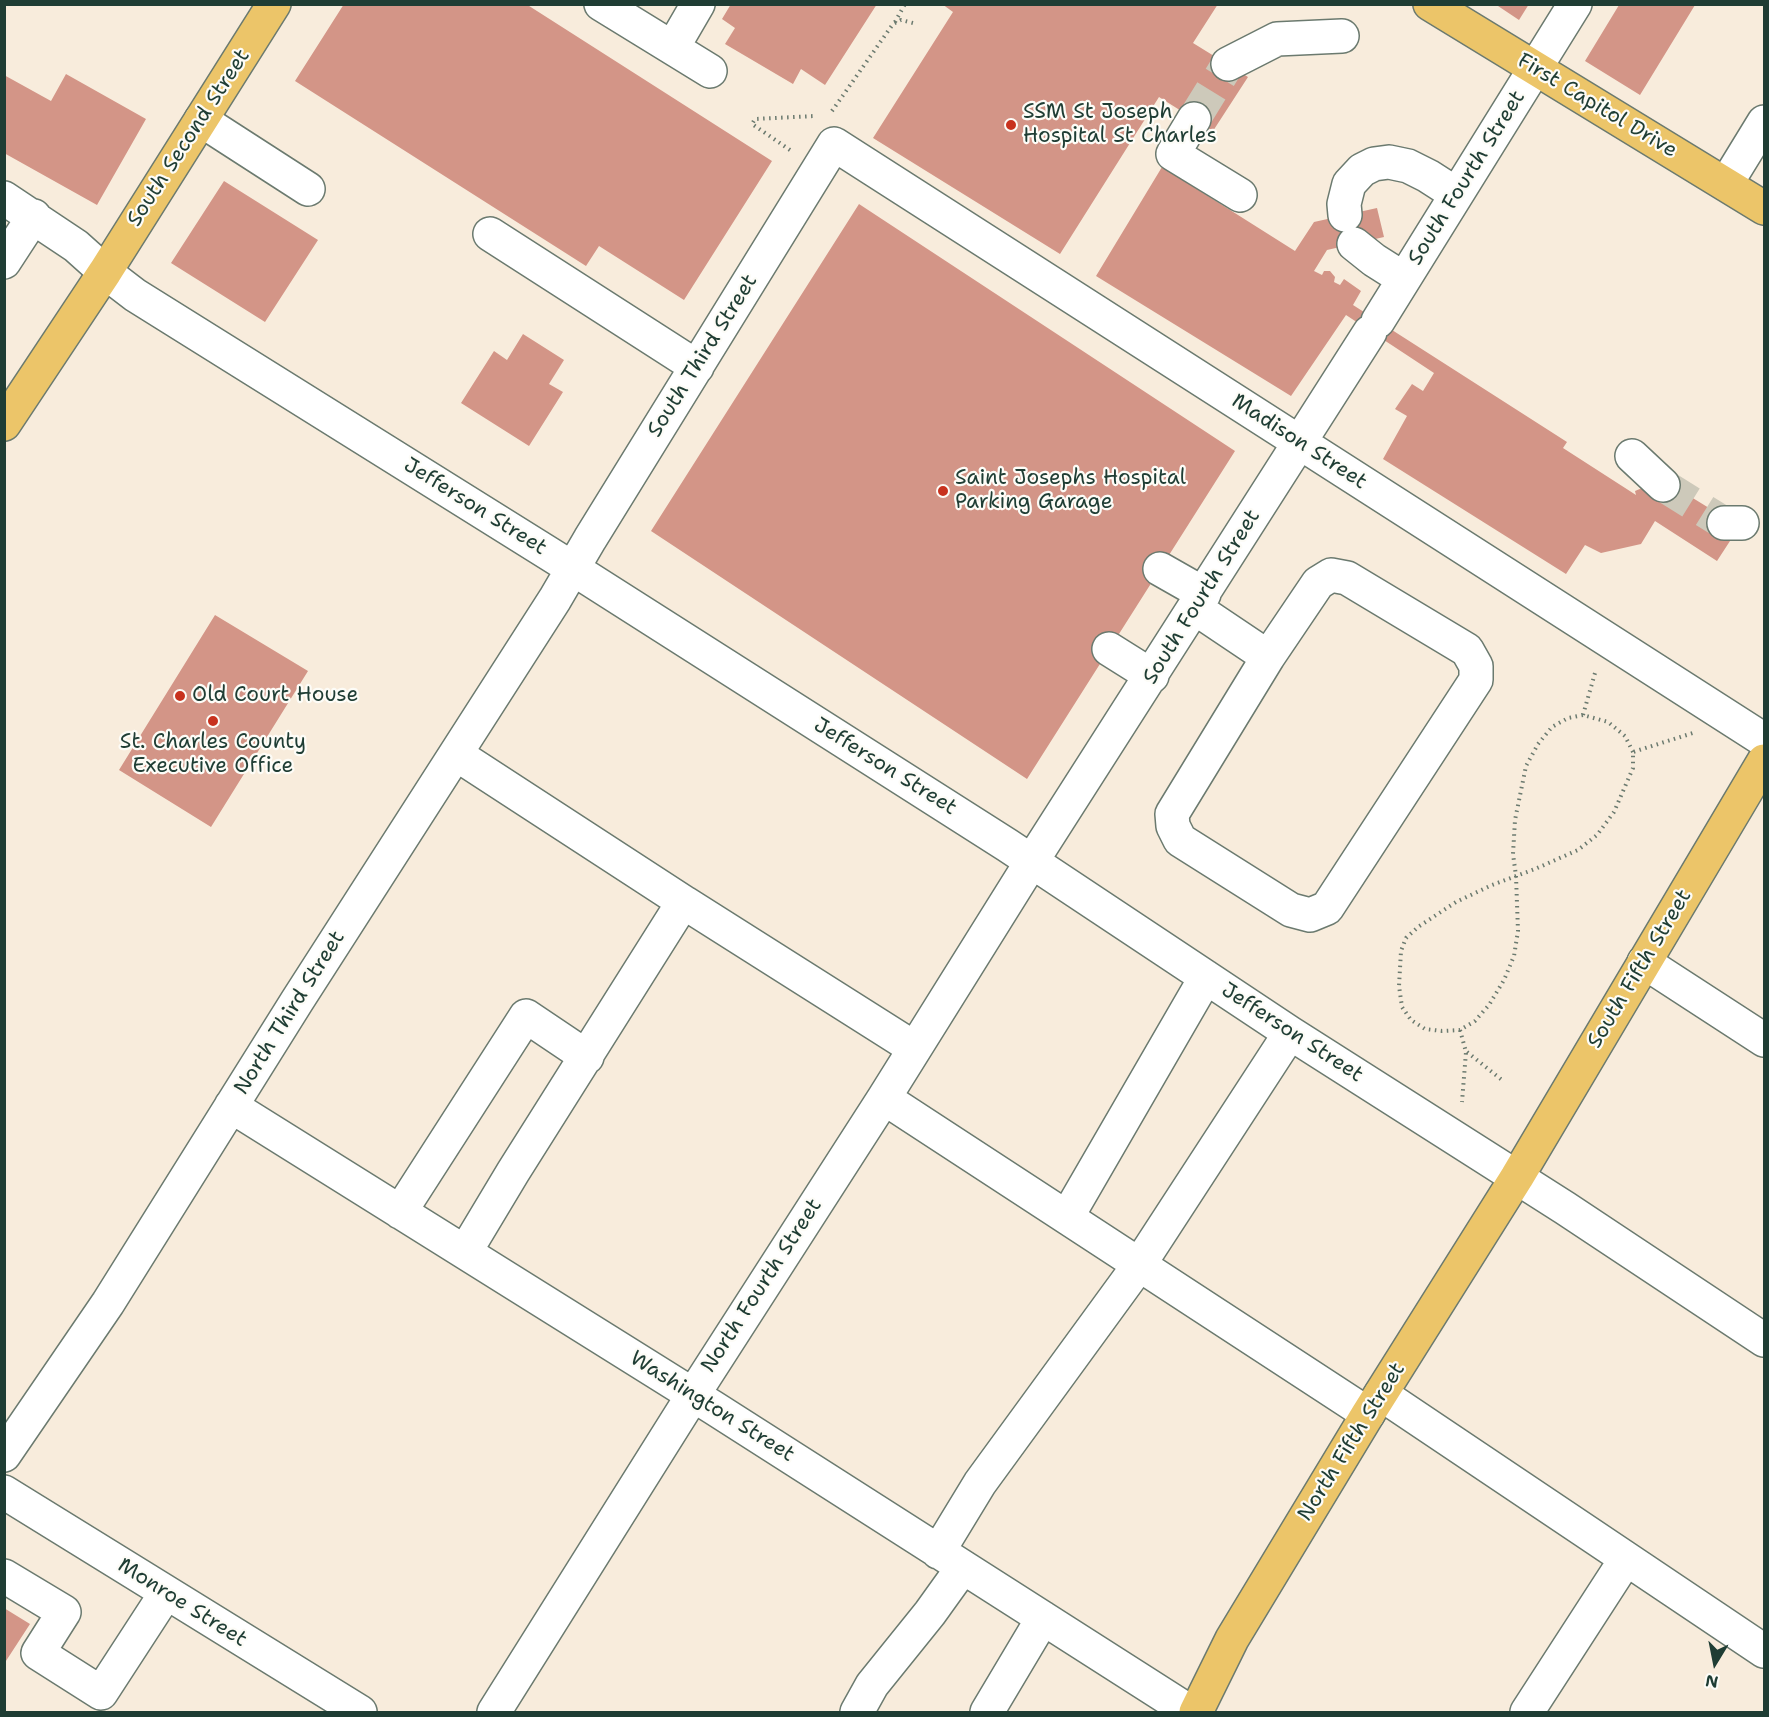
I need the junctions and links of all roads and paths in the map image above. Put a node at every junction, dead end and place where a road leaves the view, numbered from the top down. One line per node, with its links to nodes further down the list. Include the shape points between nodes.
1 (274, 4): 15 (main road, South Second Street)
2 (601, 4): 10 (street)
3 (698, 4): 10 (street)
4 (905, 4): 7 (path)
5 (1430, 4): 12 (main road, First Capitol Drive)
6 (1575, 4): 12 (street, South Fourth Street)
7 (893, 24): 8 (path, via 901,20); 17 (path)
8 (916, 24)
9 (1342, 36): 11 (street, via 1277,39)
10 (673, 47): 13 (street)
11 (1228, 64)
12 (1535, 68): 19 (main road, First Capitol Drive); 21 (street, South Fourth Street)
13 (710, 71)
14 (1194, 119): 22 (street, via 1173,154)
15 (201, 120): 20 (street); 28 (main road, South Second Street)
16 (1764, 122): 19 (street)
17 (829, 127): 18 (path, via 814,116 755,119 752,124); 30 (street, South Third Street); 32 (street, Madison Street)
18 (798, 155)
19 (1726, 184): 24 (main road, First Capitol Drive)
20 (308, 189)
21 (1456, 194): 29 (street, South Fourth Street); 29 (street, via 1408,166 1389,162 1362,170 1349,184 1344,204 1349,229 1374,260)
22 (1240, 195)
23 (4, 198): 25 (street, Jefferson Street)
24 (1764, 208)
25 (34, 216): 27 (street); 28 (street, Jefferson Street)
26 (490, 234): 30 (street)
27 (4, 262)
28 (105, 272): 31 (main road, South Second Street); 35 (street, Jefferson Street, via 146,302)
29 (1404, 279): 32 (street, South Fourth Street)
30 (697, 367): 35 (street, South Third Street)
31 (4, 423)
32 (1300, 443): 37 (street, South Fourth Street); 44 (street, Madison Street)
33 (1632, 456): 34 (street)
34 (1663, 485)
35 (572, 568): 46 (street, North Third Street); 48 (street, Jefferson Street)
36 (1160, 568): 37 (street)
37 (1200, 601): 39 (street); 41 (street, South Fourth Street)
38 (1109, 649): 41 (street)
39 (1268, 657): 39 (street, via 1318,583 1331,575 1347,578 1467,650 1476,666 1476,680 1327,908 1310,915 1291,910 1180,840 1173,826 1172,814)
40 (1596, 670): 42 (path)
41 (1152, 676): 48 (street, South Fourth Street)
42 (1583, 715): 45 (path, via 1608,722 1625,736); 49 (path, via 1552,727 1526,766 1515,820)
43 (1696, 730): 45 (path, via 1691,735)
44 (1764, 740)
45 (1633, 752): 49 (path, via 1627,786 1597,835 1578,850)
46 (456, 754): 50 (street); 62 (street, North Third Street)
47 (1764, 761): 51 (main road, South Fifth Street)
48 (1032, 861): 52 (street, Jefferson Street); 56 (street, North Fourth Street)
49 (1516, 876): 53 (path, via 1518,931 1514,956 1489,1005); 53 (path, via 1456,902 1418,927 1406,938 1401,951 1402,1007 1411,1020 1425,1029)
50 (685, 903): 56 (street); 58 (street)
51 (1644, 962): 55 (street); 63 (main road, South Fifth Street)
52 (1206, 977): 54 (street, Jefferson Street); 65 (street)
53 (1460, 1030): 57 (path)
54 (1290, 1033): 63 (street, Jefferson Street); 67 (street)
55 (1764, 1040)
56 (914, 1048): 60 (street, North Fourth Street)
57 (1466, 1052): 59 (path); 61 (path)
58 (587, 1056): 64 (street, via 526,1016); 66 (street)
59 (1502, 1080)
60 (884, 1098): 65 (street); 69 (street, North Fourth Street)
61 (1462, 1102)
62 (231, 1106): 64 (street, Washington Street); 71 (street, North Third Street, via 108,1303)
63 (1517, 1177): 68 (street, Jefferson Street); 70 (main road, North Fifth Street)
64 (400, 1212): 66 (street, Washington Street)
65 (1067, 1217): 67 (street)
66 (465, 1252): 69 (street, Washington Street)
67 (1139, 1264): 70 (street); 74 (street, via 980,1483)
68 (1764, 1340)
69 (693, 1395): 74 (street, Washington Street); 80 (street, North Fourth Street)
70 (1375, 1404): 73 (street); 84 (main road, North Fifth Street, via 1232,1639)
71 (4, 1455)
72 (4, 1492): 76 (street, Monroe Street)
73 (1626, 1559): 78 (street); 85 (street)
74 (950, 1560): 77 (street, Washington Street); 81 (street, via 930,1613 872,1685)
75 (4, 1576): 76 (street, via 64,1612 38,1653 101,1693)
76 (166, 1593): 79 (street, Monroe Street)
77 (1043, 1618): 82 (street); 83 (street, Washington Street)
78 (1764, 1651)
79 (360, 1713)
80 (494, 1713)
81 (856, 1713)
82 (987, 1713)
83 (1190, 1713)
84 (1196, 1713)
85 (1527, 1713)

